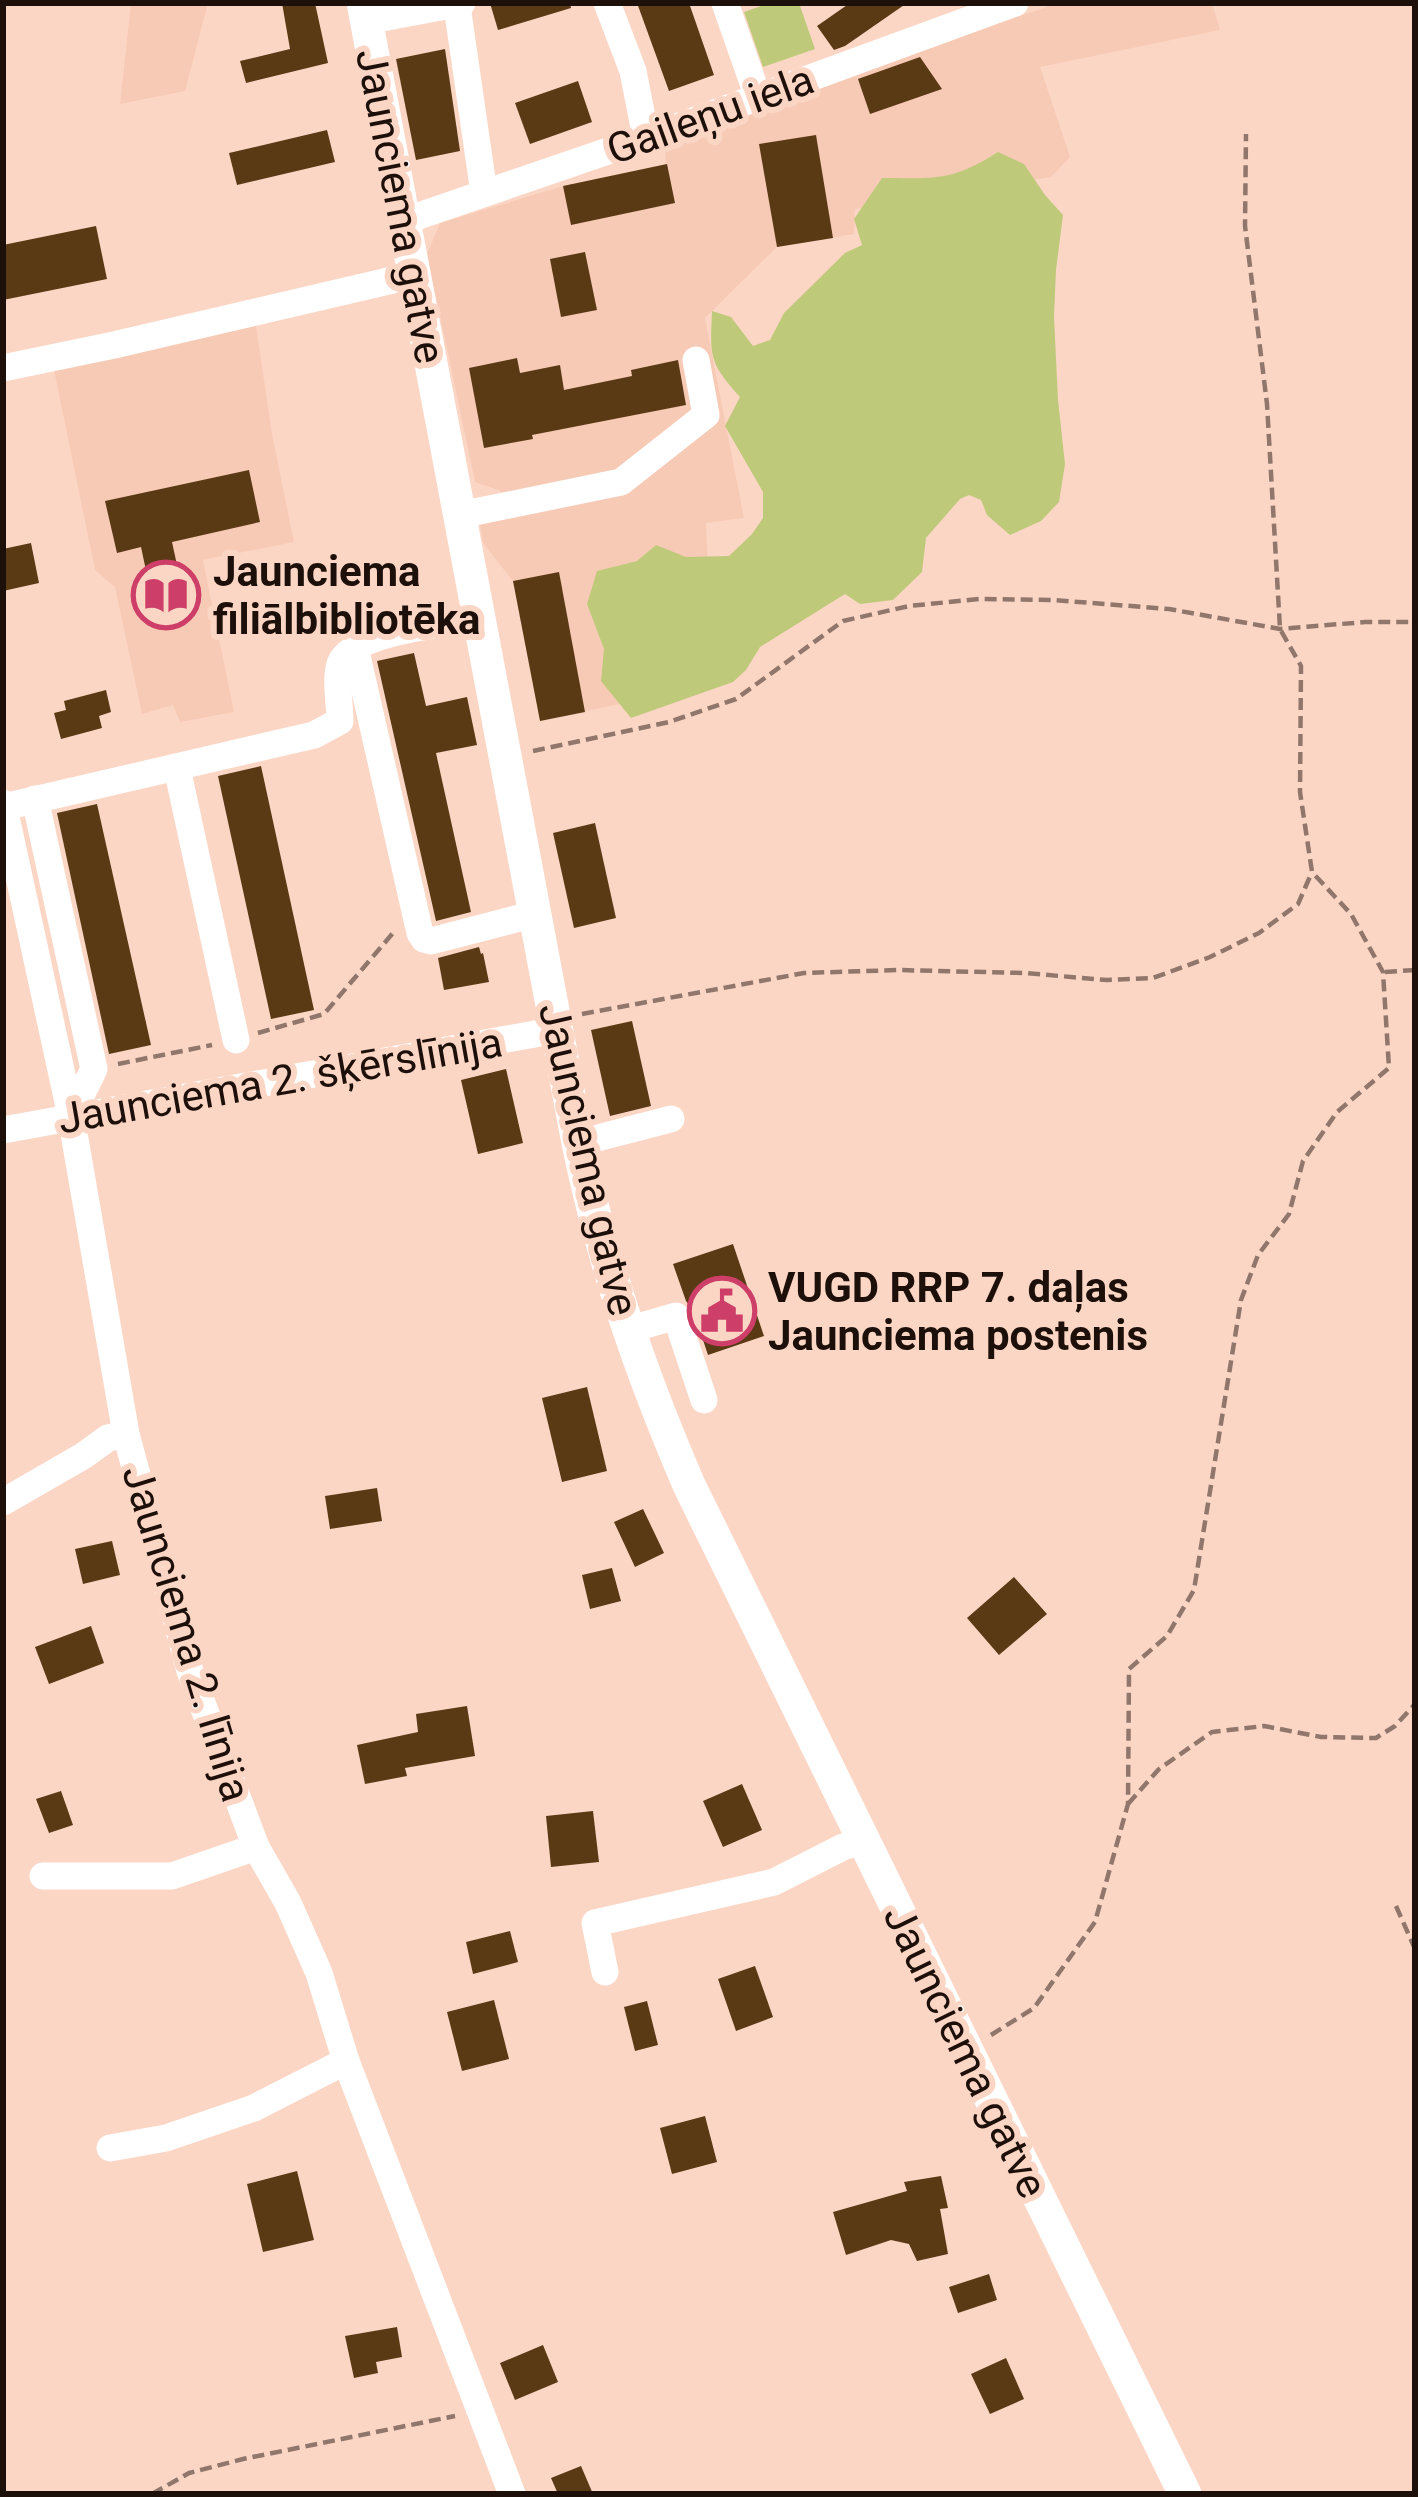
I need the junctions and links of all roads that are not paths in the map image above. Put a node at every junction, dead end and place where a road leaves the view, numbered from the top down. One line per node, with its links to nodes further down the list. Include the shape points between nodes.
1 (607, 3): 7 (street, via 633,71)
2 (725, 3): 6 (street)
3 (1015, 3): 6 (street, Gaileņu iela)
4 (459, 4): 5 (street); 8 (street)
5 (364, 12): 9 (main road, Jaunciema gatve)
6 (758, 97): 7 (street, Gaileņu iela)
7 (646, 138): 8 (street, Gaileņu iela)
8 (484, 194): 9 (street, Gaileņu iela)
9 (404, 221): 10 (main road, Jaunciema gatve)
10 (414, 274): 12 (street); 13 (main road, Jaunciema gatve)
11 (696, 360): 13 (street, via 706,416 620,482)
12 (3, 368)
13 (460, 515): 14 (main road, Jaunciema gatve)
14 (479, 618): 15 (street); 19 (main road, Jaunciema gatve)
15 (355, 647): 16 (street, via 339,669 340,721 314,736); 19 (street, via 424,939)
16 (177, 769): 17 (street); 21 (street)
17 (35, 800): 18 (street); 22 (street, via 94,1069)
18 (3, 805): 22 (street, Jaunciema 2. līnija)
19 (535, 914): 20 (main road, Jaunciema gatve)
20 (556, 1024): 22 (street, Jaunciema 2. šķērslīnija); 25 (main road, Jaunciema gatve)
21 (236, 1040)
22 (71, 1116): 24 (street, Jaunciema 2. šķērslīnija); 28 (street, Jaunciema 2. līnija)
23 (671, 1119): 25 (street)
24 (3, 1130)
25 (578, 1142): 26 (main road, Jaunciema gatve)
26 (628, 1330): 27 (street, via 676,1316); 30 (main road, Jaunciema gatve, via 689,1485)
27 (704, 1400)
28 (126, 1434): 29 (street); 31 (street, Jaunciema 2. līnija, via 190,1671)
29 (3, 1502)
30 (862, 1841): 33 (street, via 774,1882 595,1922); 37 (main road, Jaunciema gatve)
31 (256, 1847): 32 (street, via 172,1876); 34 (street, Jaunciema 2. līnija, via 319,1973)
32 (43, 1876)
33 (604, 1972)
34 (346, 2061): 35 (street, via 254,2108); 36 (street, Jaunciema 2. līnija)
35 (110, 2148)
36 (512, 2494)
37 (1185, 2494)

